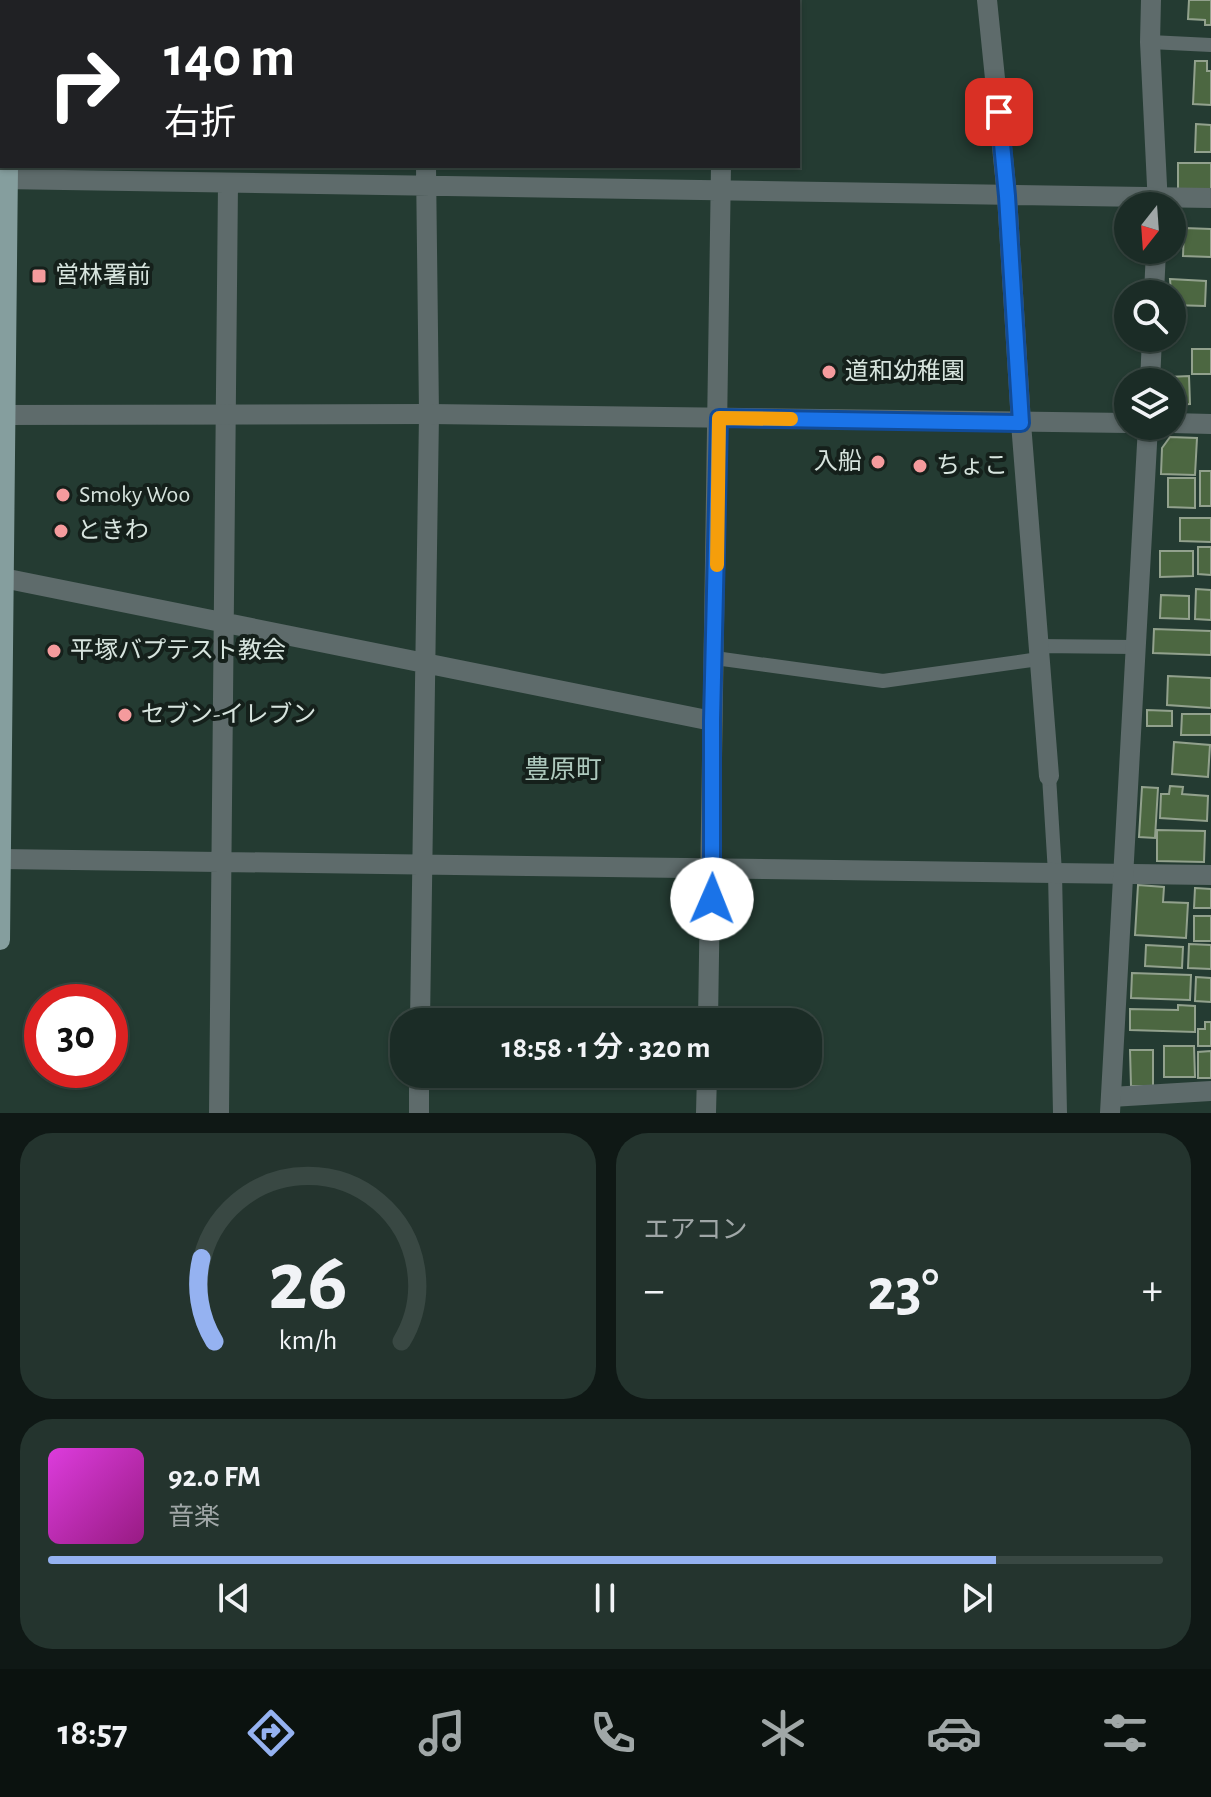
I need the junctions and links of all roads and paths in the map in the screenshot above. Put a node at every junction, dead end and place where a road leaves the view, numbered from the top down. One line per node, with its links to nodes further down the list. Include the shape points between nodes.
1 (987, 0): 11 (street)
2 (1151, 0): 3 (street)
3 (1150, 42): 4 (lane); 10 (street)
4 (1211, 45)
5 (721, 168): 9 (street)
6 (5, 175): 8 (street); 17 (main road)
7 (426, 176): 8 (street); 9 (street); 16 (street)
8 (228, 183): 15 (street)
9 (721, 191): 11 (street); 18 (street)
10 (1158, 192)
11 (1007, 196): 13 (street); 19 (street)
12 (1211, 198): 14 (street)
13 (1114, 200)
14 (1186, 200)
15 (226, 413): 16 (street); 17 (street); 26 (street)
16 (429, 414): 18 (street); 30 (street)
17 (2, 415): 24 (main road)
18 (719, 418): 19 (street); 29 (street)
19 (1021, 423): 20 (street); 28 (street)
20 (1114, 423)
21 (1186, 423): 22 (street)
22 (1211, 424)
23 (1147, 440): 27 (street)
24 (3, 578): 25 (main road); 26 (street)
25 (2, 615): 33 (main road)
26 (224, 622): 30 (street); 34 (street)
27 (1134, 647): 28 (lane); 38 (street)
28 (1039, 653): 29 (lane, via 883,681); 32 (street)
29 (715, 658): 31 (street)
30 (425, 663): 31 (street); 35 (street)
31 (712, 721): 36 (street)
32 (1049, 776): 37 (lane)
33 (0, 859): 34 (street); 40 (main road)
34 (221, 862): 35 (street); 47 (street)
35 (422, 864): 36 (street); 41 (street)
36 (713, 868): 37 (street); 42 (street)
37 (1055, 873): 38 (street); 50 (lane)
38 (1123, 874): 39 (street); 46 (street)
39 (1211, 875)
40 (0, 940)
41 (420, 1008)
42 (708, 1008)
43 (419, 1088): 48 (street)
44 (707, 1088): 49 (street)
45 (1211, 1091): 46 (street)
46 (1111, 1105)
47 (219, 1113)
48 (419, 1113)
49 (706, 1113)
50 (1060, 1113)

